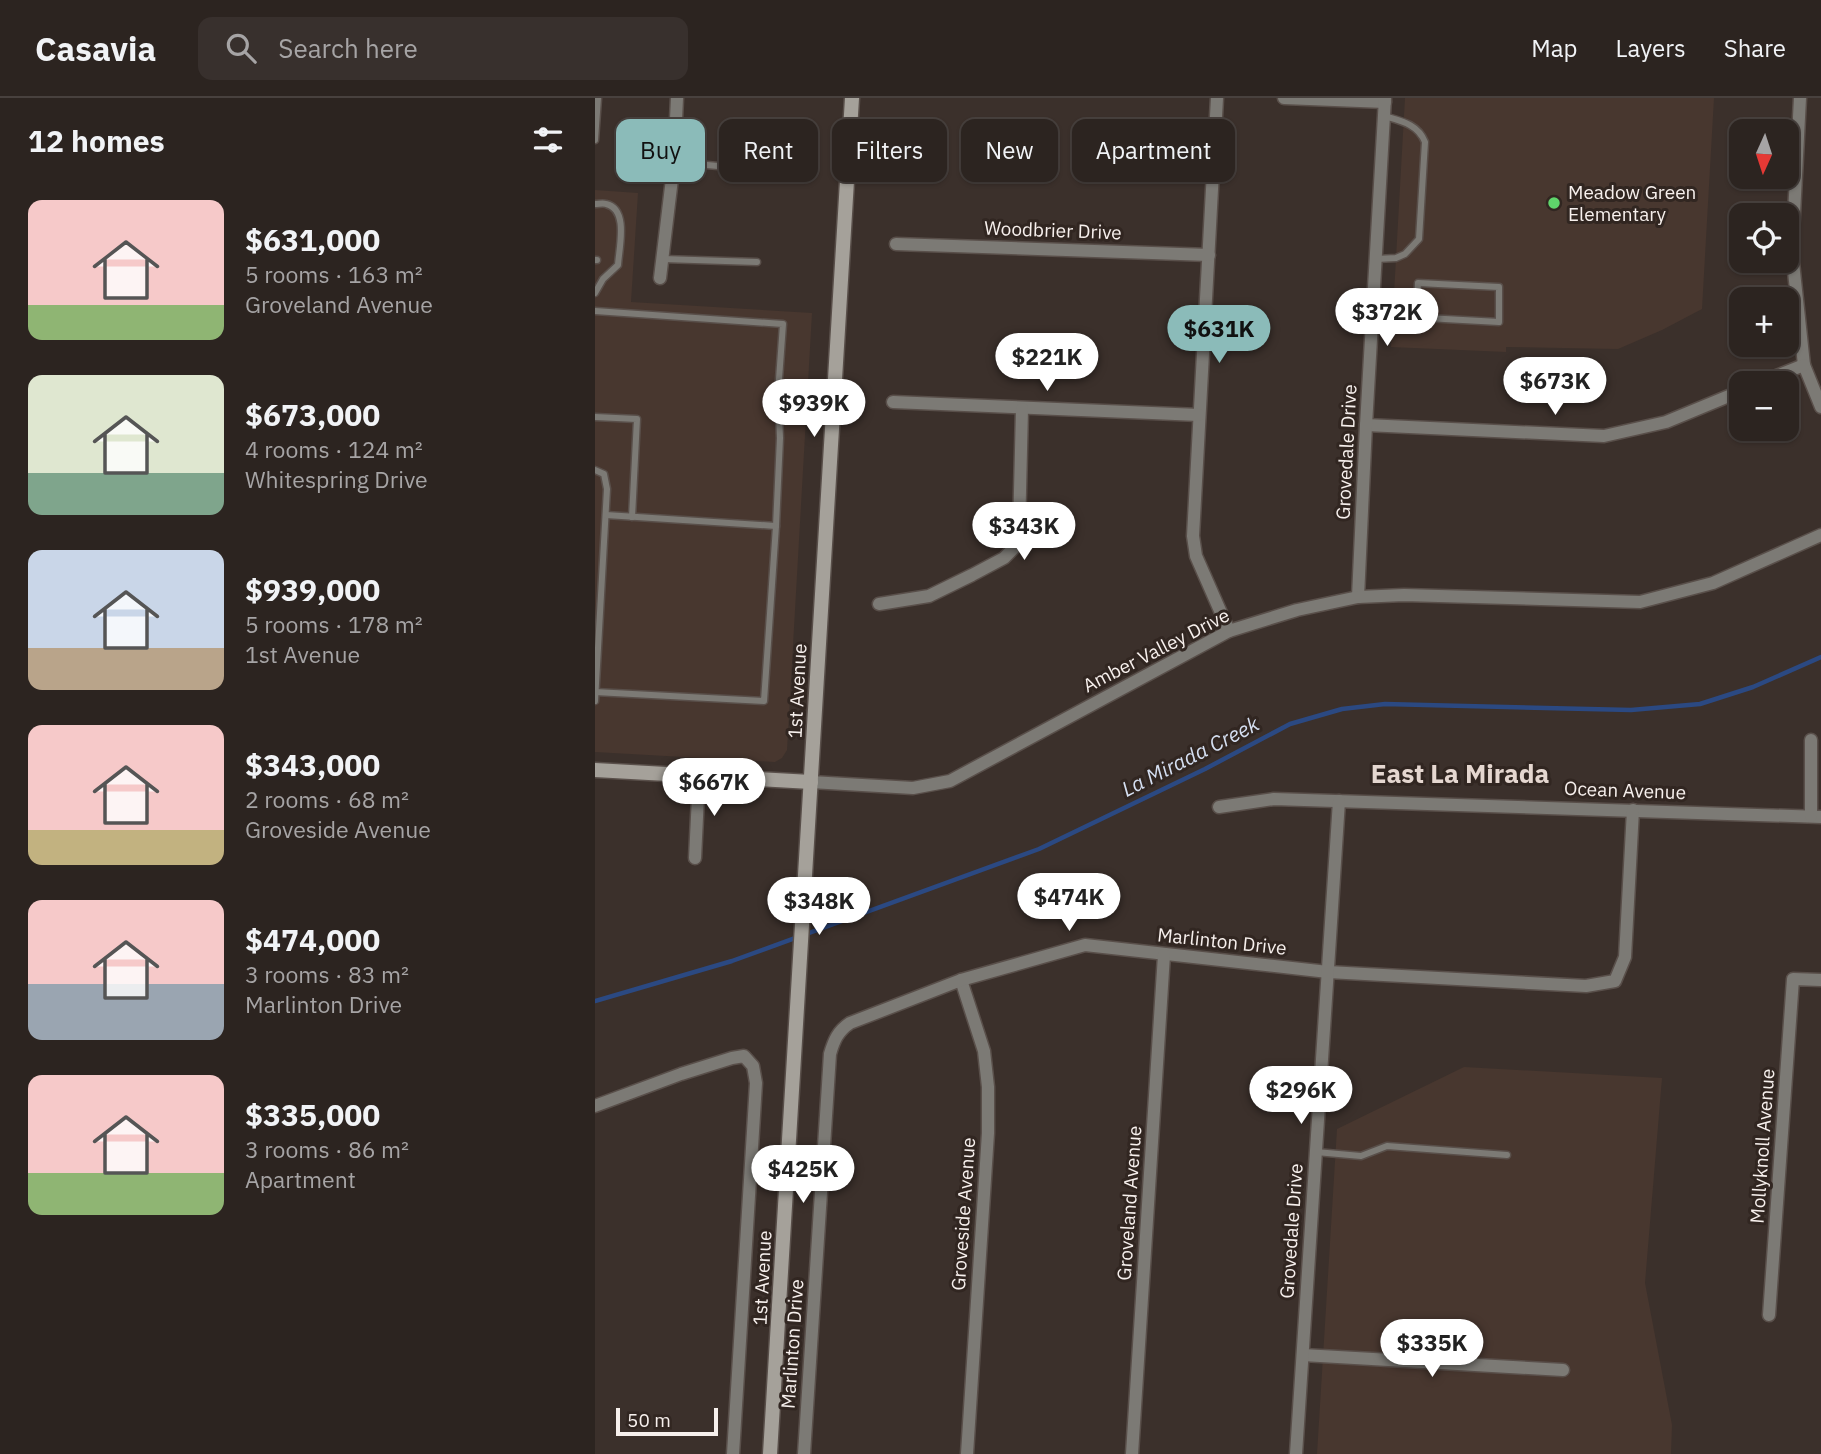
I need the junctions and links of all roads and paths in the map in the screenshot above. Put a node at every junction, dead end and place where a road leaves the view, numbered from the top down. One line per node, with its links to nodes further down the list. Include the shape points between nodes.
1 (598, 98): 10 (lane)
2 (677, 98): 9 (street)
3 (852, 98): 45 (main road, 1st Avenue)
4 (1217, 98): 14 (street)
5 (1284, 98): 7 (street)
6 (1800, 98): 23 (street, via 1792,253)
7 (1385, 100): 8 (street, Grovedale Drive)
8 (1384, 116): 16 (street, Grovedale Drive); 16 (lane, via 1411,125 1425,142 1419,239 1405,254)
9 (676, 119)
10 (595, 140)
11 (672, 182): 15 (street)
12 (595, 204): 19 (lane, via 608,204 621,222 618,265)
13 (896, 244): 14 (street, Woodbrier Drive)
14 (1209, 255): 29 (street)
15 (663, 259): 17 (lane); 18 (street)
16 (1375, 259): 21 (street, Grovedale Drive)
17 (757, 262)
18 (660, 278)
19 (595, 293)
20 (595, 311): 35 (lane, via 783,324)
21 (1373, 315): 22 (lane); 31 (street, Grovedale Drive)
22 (1416, 317): 22 (lane, via 1499,322 1499,287 1418,282)
23 (1804, 365): 24 (street); 27 (street)
24 (1789, 371)
25 (1729, 396): 31 (street, via 1666,422 1604,436)
26 (893, 402): 28 (street)
27 (1821, 407)
28 (1023, 409): 29 (street); 38 (street, via 1019,532 1014,548 1004,558 929,596)
29 (1199, 415): 39 (street, via 1193,536 1196,556)
30 (595, 417): 34 (lane, via 637,419)
31 (1366, 425): 37 (street, Grovedale Drive)
32 (595, 470): 33 (lane, via 604,474)
33 (606, 515): 34 (lane); 40 (lane)
34 (632, 517): 35 (lane)
35 (776, 526): 40 (lane, via 764,701)
36 (1821, 535): 37 (street, Amber Valley Drive, via 1713,583 1640,602)
37 (1358, 597): 39 (street, Amber Valley Drive)
38 (879, 604)
39 (1229, 631): 45 (street, Amber Valley Drive, via 950,781 913,788)
40 (596, 692): 41 (lane)
41 (595, 702)
42 (1811, 740): 49 (street)
43 (595, 770): 44 (main road, Amber Valley Drive)
44 (699, 776): 45 (main road, Amber Valley Drive); 50 (street)
45 (811, 782): 62 (main road, 1st Avenue)
46 (1339, 801): 47 (street, Ocean Avenue, via 1274,799); 48 (street, Ocean Avenue); 52 (street, Grovedale Drive)
47 (1219, 807)
48 (1633, 810): 49 (street, Ocean Avenue); 52 (street, Marlinton Drive, via 1625,957 1615,981 1586,986)
49 (1816, 816)
50 (695, 858)
51 (1164, 954): 52 (street, Marlinton Drive); 53 (street, Marlinton Drive, via 1086,945); 65 (street, Groveland Avenue)
52 (1328, 972): 56 (street, Grovedale Drive)
53 (961, 980): 63 (street, Marlinton Drive, via 850,1023 834,1039); 64 (street, Groveside Avenue, via 984,1051 988,1087)
54 (1821, 980): 58 (street, Mollyknoll Avenue, via 1793,979)
55 (595, 1106): 61 (street, via 732,1058 744,1056 753,1066 756,1083)
56 (1316, 1152): 57 (lane, via 1361,1156 1387,1146); 59 (street, Grovedale Drive)
57 (1507, 1155)
58 (1769, 1315)
59 (1303, 1355): 60 (street); 66 (street, Grovedale Drive)
60 (1563, 1370)
61 (733, 1454)
62 (770, 1454)
63 (804, 1454)
64 (967, 1454)
65 (1132, 1454)
66 (1296, 1454)

